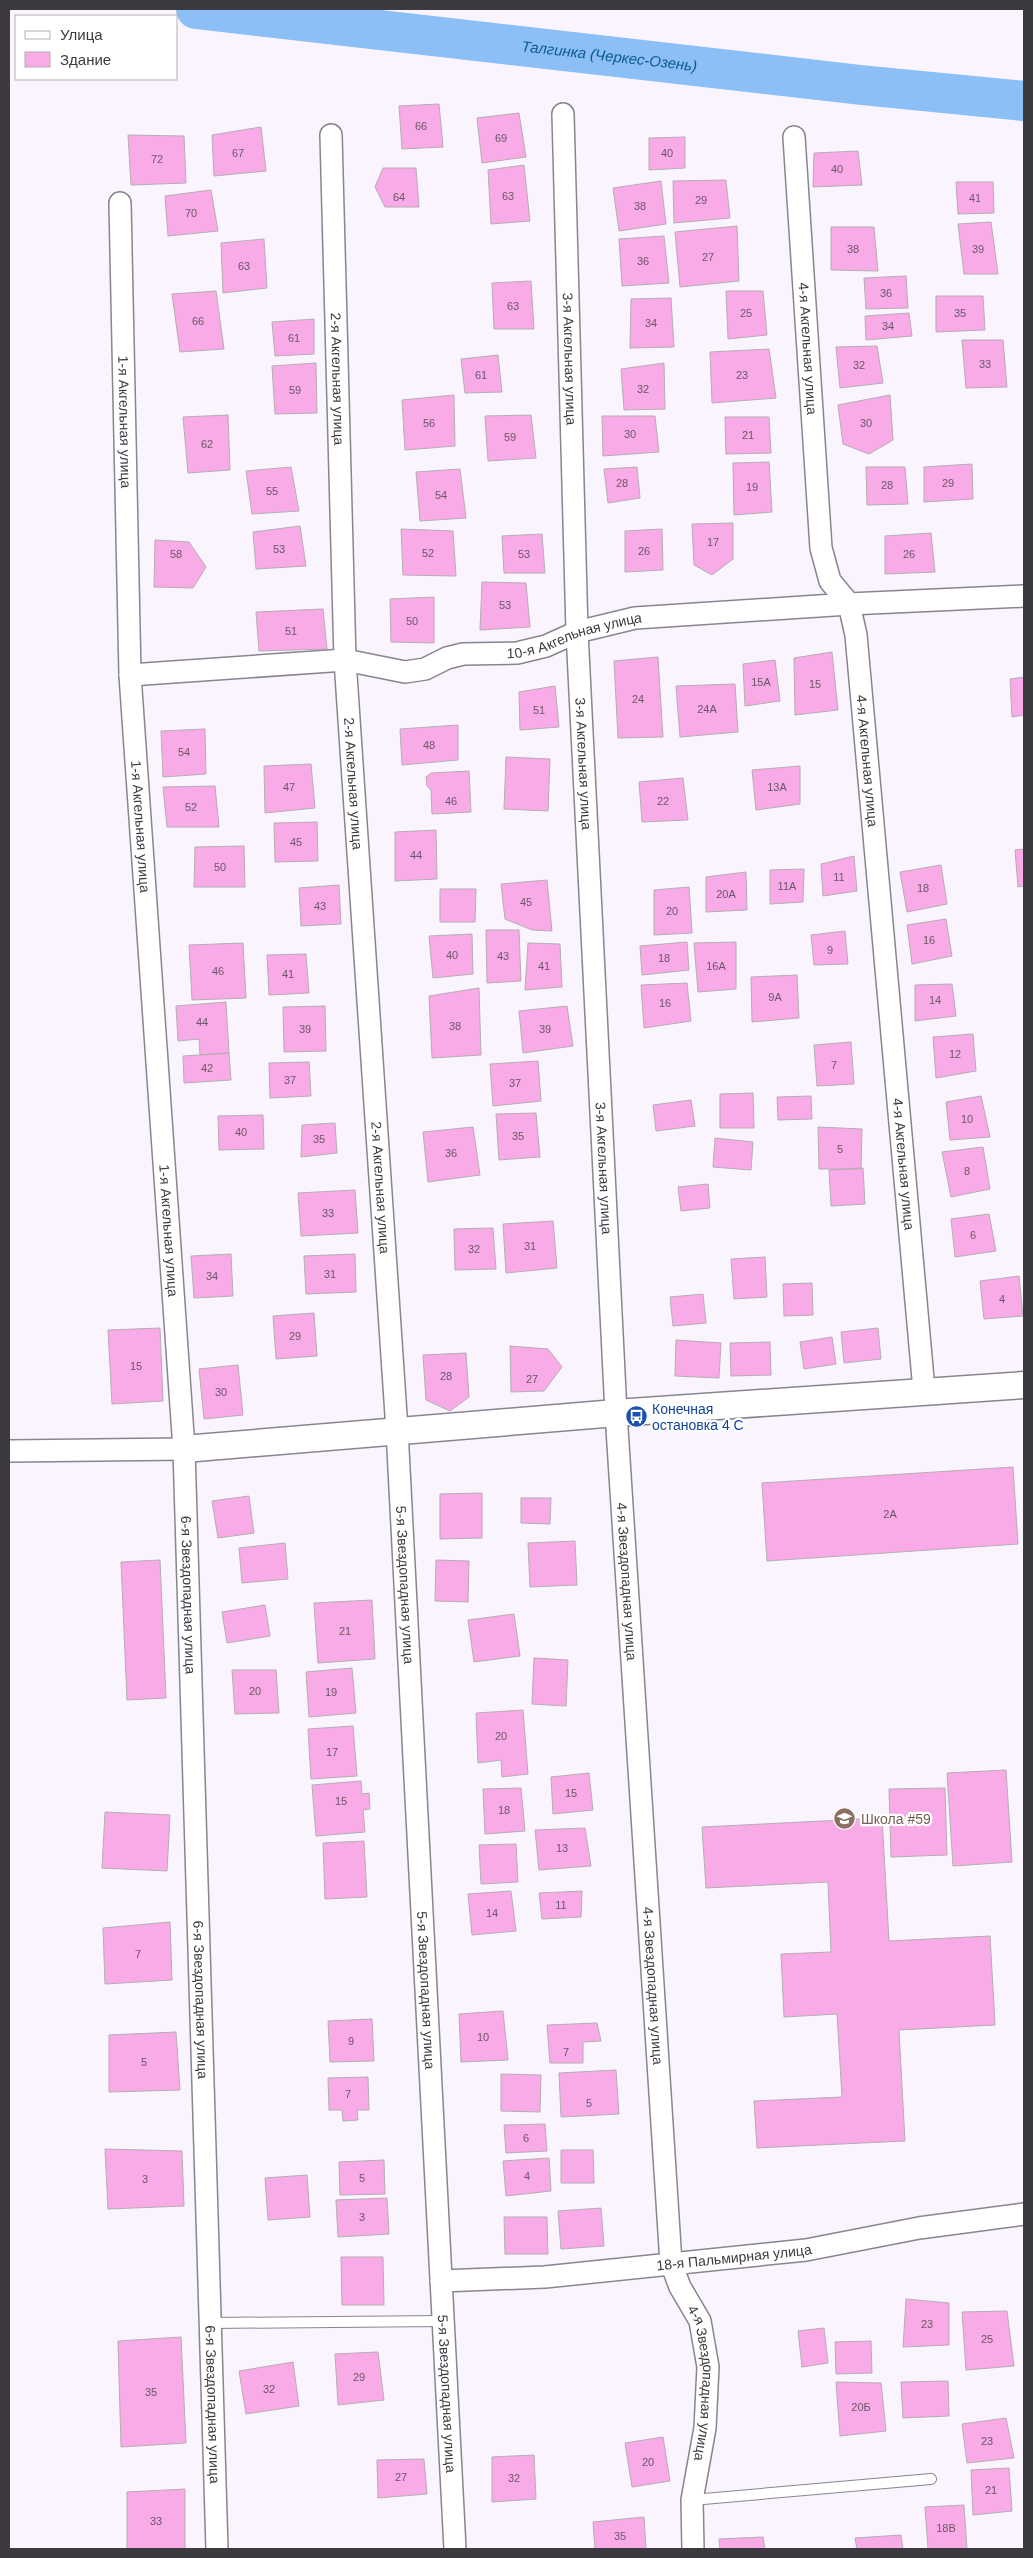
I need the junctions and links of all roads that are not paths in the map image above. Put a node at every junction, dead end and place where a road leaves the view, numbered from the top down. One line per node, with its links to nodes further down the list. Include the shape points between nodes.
1 (563, 114): 7 (street, 3-я Акгельная улица)
2 (331, 135): 8 (street, 2-я Акгельная улица)
3 (794, 137): 6 (street, 4-я Акгельная улица, via 821,548 830,581)
4 (120, 203): 9 (street, 1-я Акгельная улица)
5 (1024, 596): 6 (street, 10-я Акгельная улица)
6 (849, 604): 7 (street, 10-я Акгельная улица, via 635,618); 11 (street, 4-я Акгельная улица, via 860,674)
7 (577, 632): 8 (street, 10-я Акгельная улица, via 546,646 517,653 463,654 425,669 405,672); 12 (street, 3-я Акгельная улица)
8 (345, 660): 9 (street, 10-я Акгельная улица); 13 (street, 2-я Акгельная улица)
9 (130, 676): 14 (street, 1-я Акгельная улица)
10 (1024, 1385): 11 (street)
11 (924, 1390): 12 (street)
12 (616, 1413): 13 (street); 17 (street, 4-я Звездопадная улица)
13 (397, 1430): 14 (street); 18 (street, 5-я Звездопадная улица)
14 (184, 1449): 15 (street); 20 (street, 6-я Звездопадная улица)
15 (9, 1452)
16 (1024, 2214): 17 (street, 18-я Пальмирная улица, via 919,2228 806,2250)
17 (671, 2263): 18 (street, 18-я Пальмирная улица, via 544,2277); 22 (street, 4-я Звездопадная улица, via 680,2287 700,2322 708,2366 704,2428)
18 (441, 2281): 19 (street, 5-я Звездопадная улица)
19 (443, 2321): 20 (lane); 24 (street, 5-я Звездопадная улица)
20 (211, 2323): 23 (street, 6-я Звездопадная улица)
21 (931, 2478): 22 (lane)
22 (692, 2500): 25 (street, 4-я Звездопадная улица)
23 (217, 2549)
24 (455, 2549)
25 (693, 2549)

